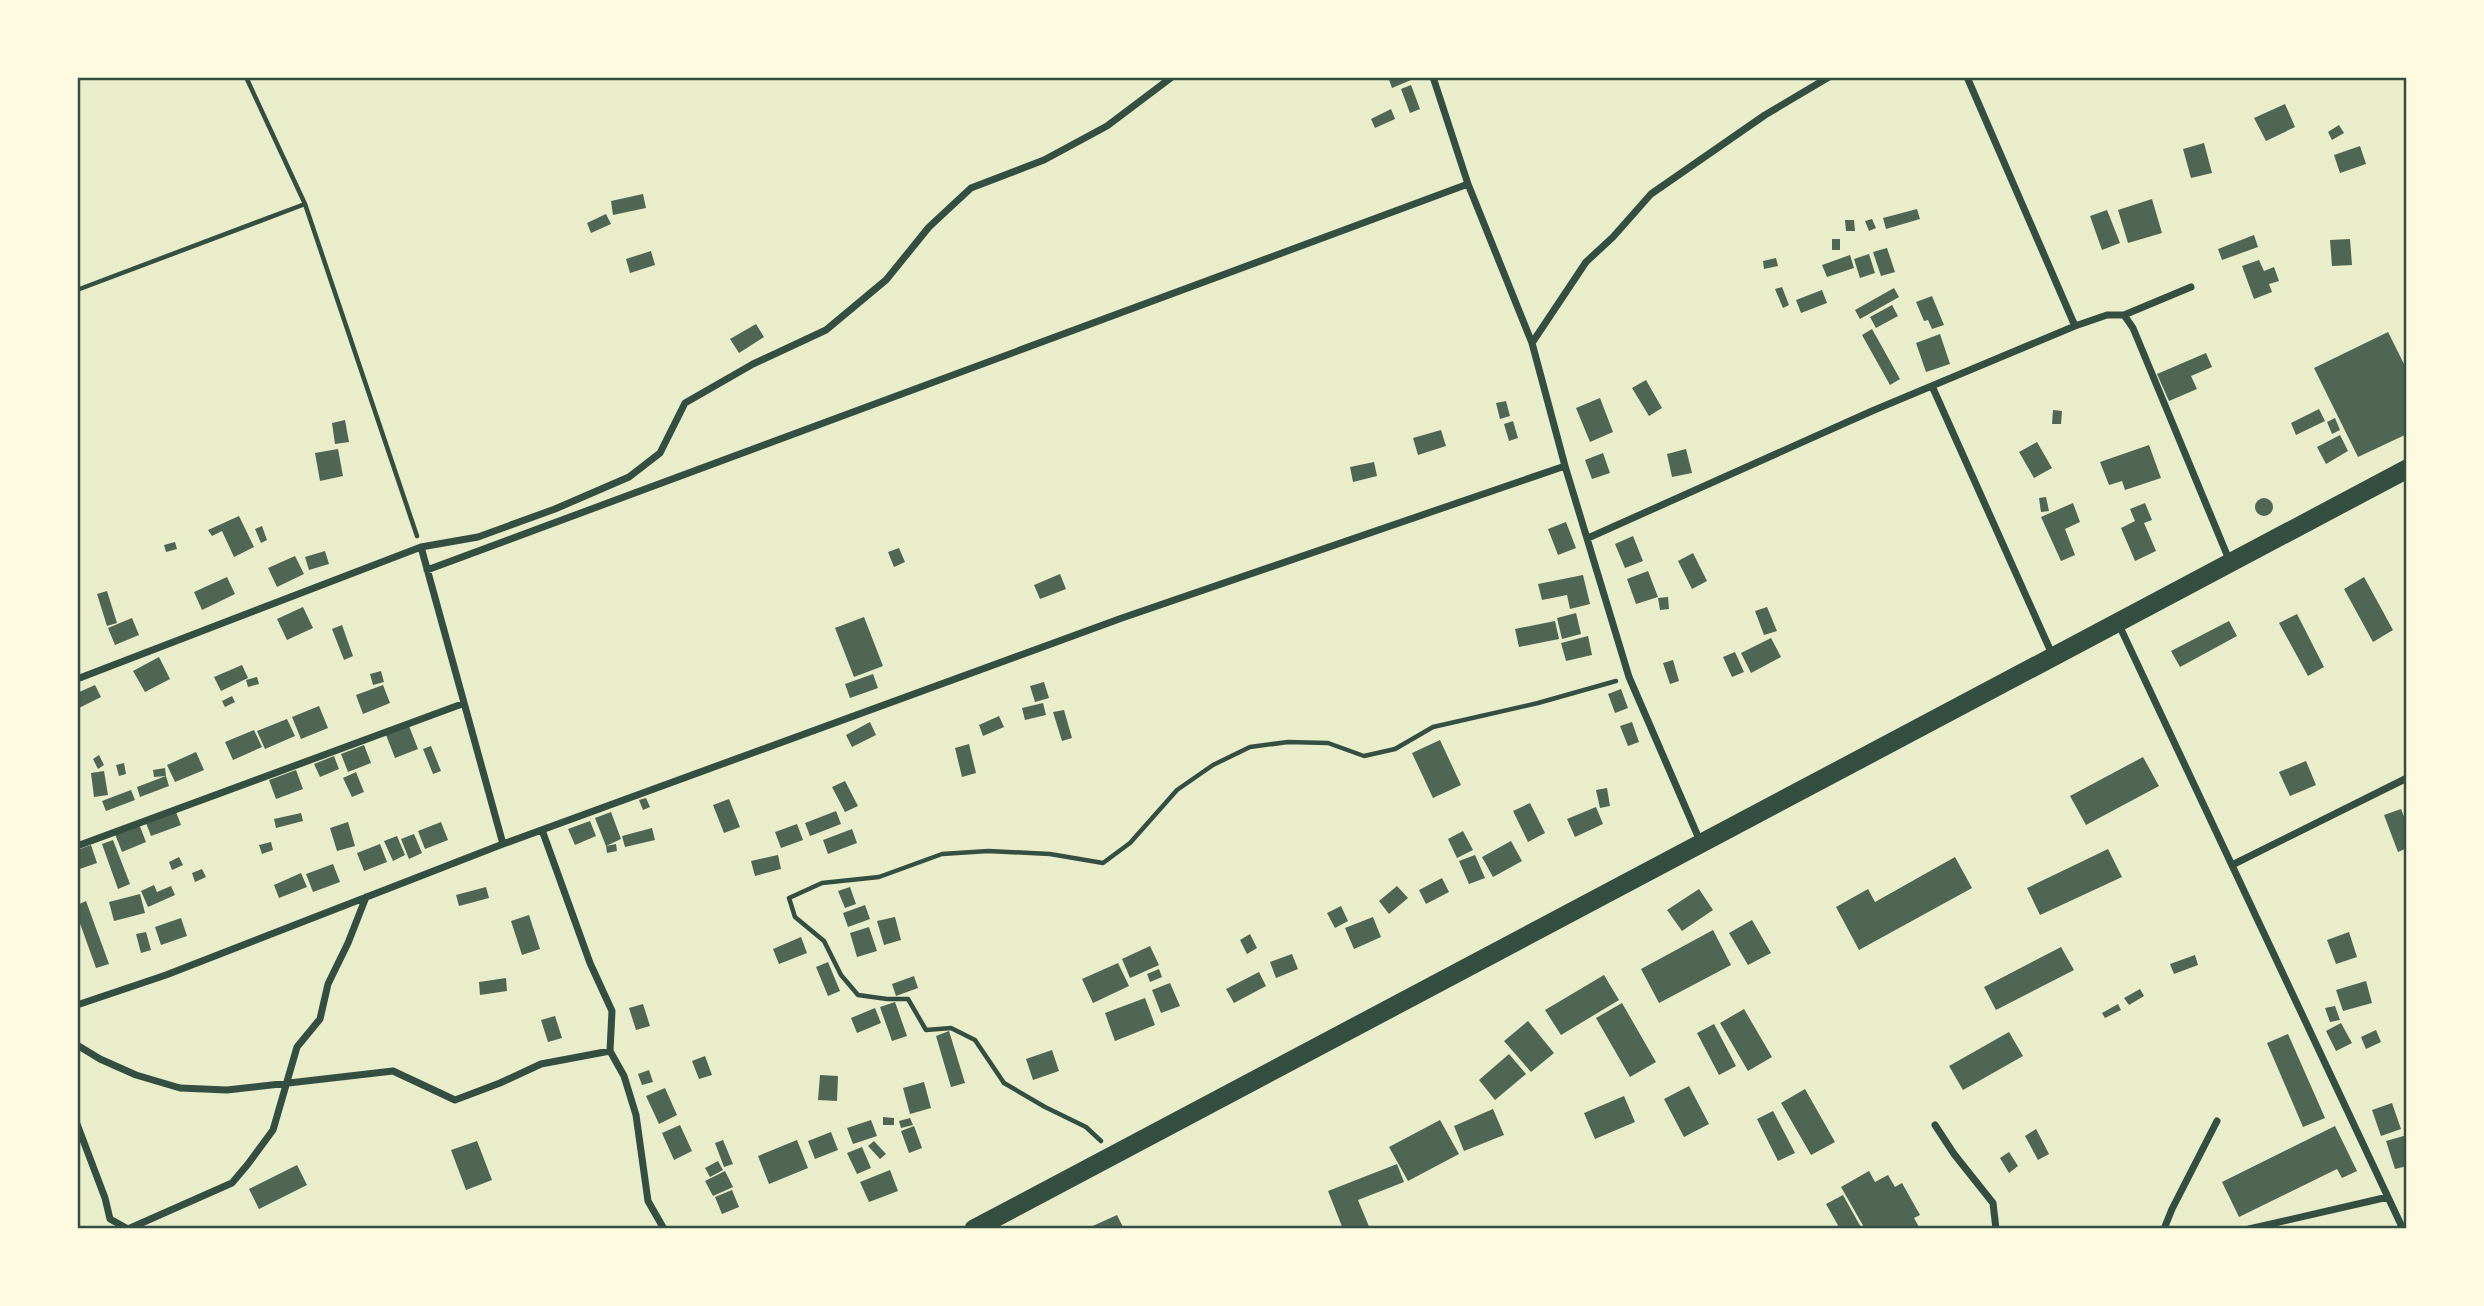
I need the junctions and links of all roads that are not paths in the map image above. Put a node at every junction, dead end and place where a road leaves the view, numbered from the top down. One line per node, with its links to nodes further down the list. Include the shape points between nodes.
1 (1172, 77): 14 (street, via 1107,126 1044,160 971,188 929,227 886,280 826,330 685,403 660,453 629,477 478,537)
2 (1433, 77): 5 (street)
3 (1829, 77): 9 (street, via 1651,194 1586,262)
4 (1967, 77): 8 (street)
5 (1468, 184): 9 (street); 16 (street)
6 (2192, 287): 7 (street)
7 (2124, 316): 8 (street, via 2106,315); 15 (street, via 2133,328)
8 (2075, 326): 10 (street)
9 (1532, 343): 11 (street)
10 (1932, 386): 13 (street); 18 (street)
11 (1565, 466): 13 (street); 22 (street, via 1109,623)
12 (2407, 469): 15 (highway)
13 (1588, 538): 24 (street, via 1629,677)
14 (421, 547): 16 (street); 19 (street)
15 (2230, 563): 17 (highway)
16 (427, 570): 20 (street)
17 (2118, 624): 18 (highway); 26 (street)
18 (2054, 658): 24 (highway)
19 (77, 679)
20 (462, 704): 23 (street); 25 (street)
21 (2407, 778): 26 (street)
22 (542, 830): 23 (street); 30 (street, via 612,1011)
23 (503, 844): 27 (street)
24 (1702, 844): 37 (highway)
25 (77, 846)
26 (2232, 865): 35 (street)
27 (366, 897): 28 (street); 31 (street, via 328,984 320,1019 297,1047)
28 (77, 1005)
29 (77, 1045): 31 (street, via 100,1059 180,1088 226,1090)
30 (610, 1051): 31 (street, via 541,1064 455,1100 393,1071); 36 (street, via 624,1076 636,1115 648,1202)
31 (286, 1083): 33 (street, via 272,1130 232,1183 128,1229 110,1219)
32 (2217, 1121): 39 (street)
33 (77, 1124)
34 (1936, 1125): 38 (street, via 1993,1203)
35 (2388, 1197): 40 (street); 41 (street)
36 (664, 1229)
37 (974, 1229)
38 (1996, 1229)
39 (2164, 1229)
40 (2249, 1229)
41 (2403, 1229)

